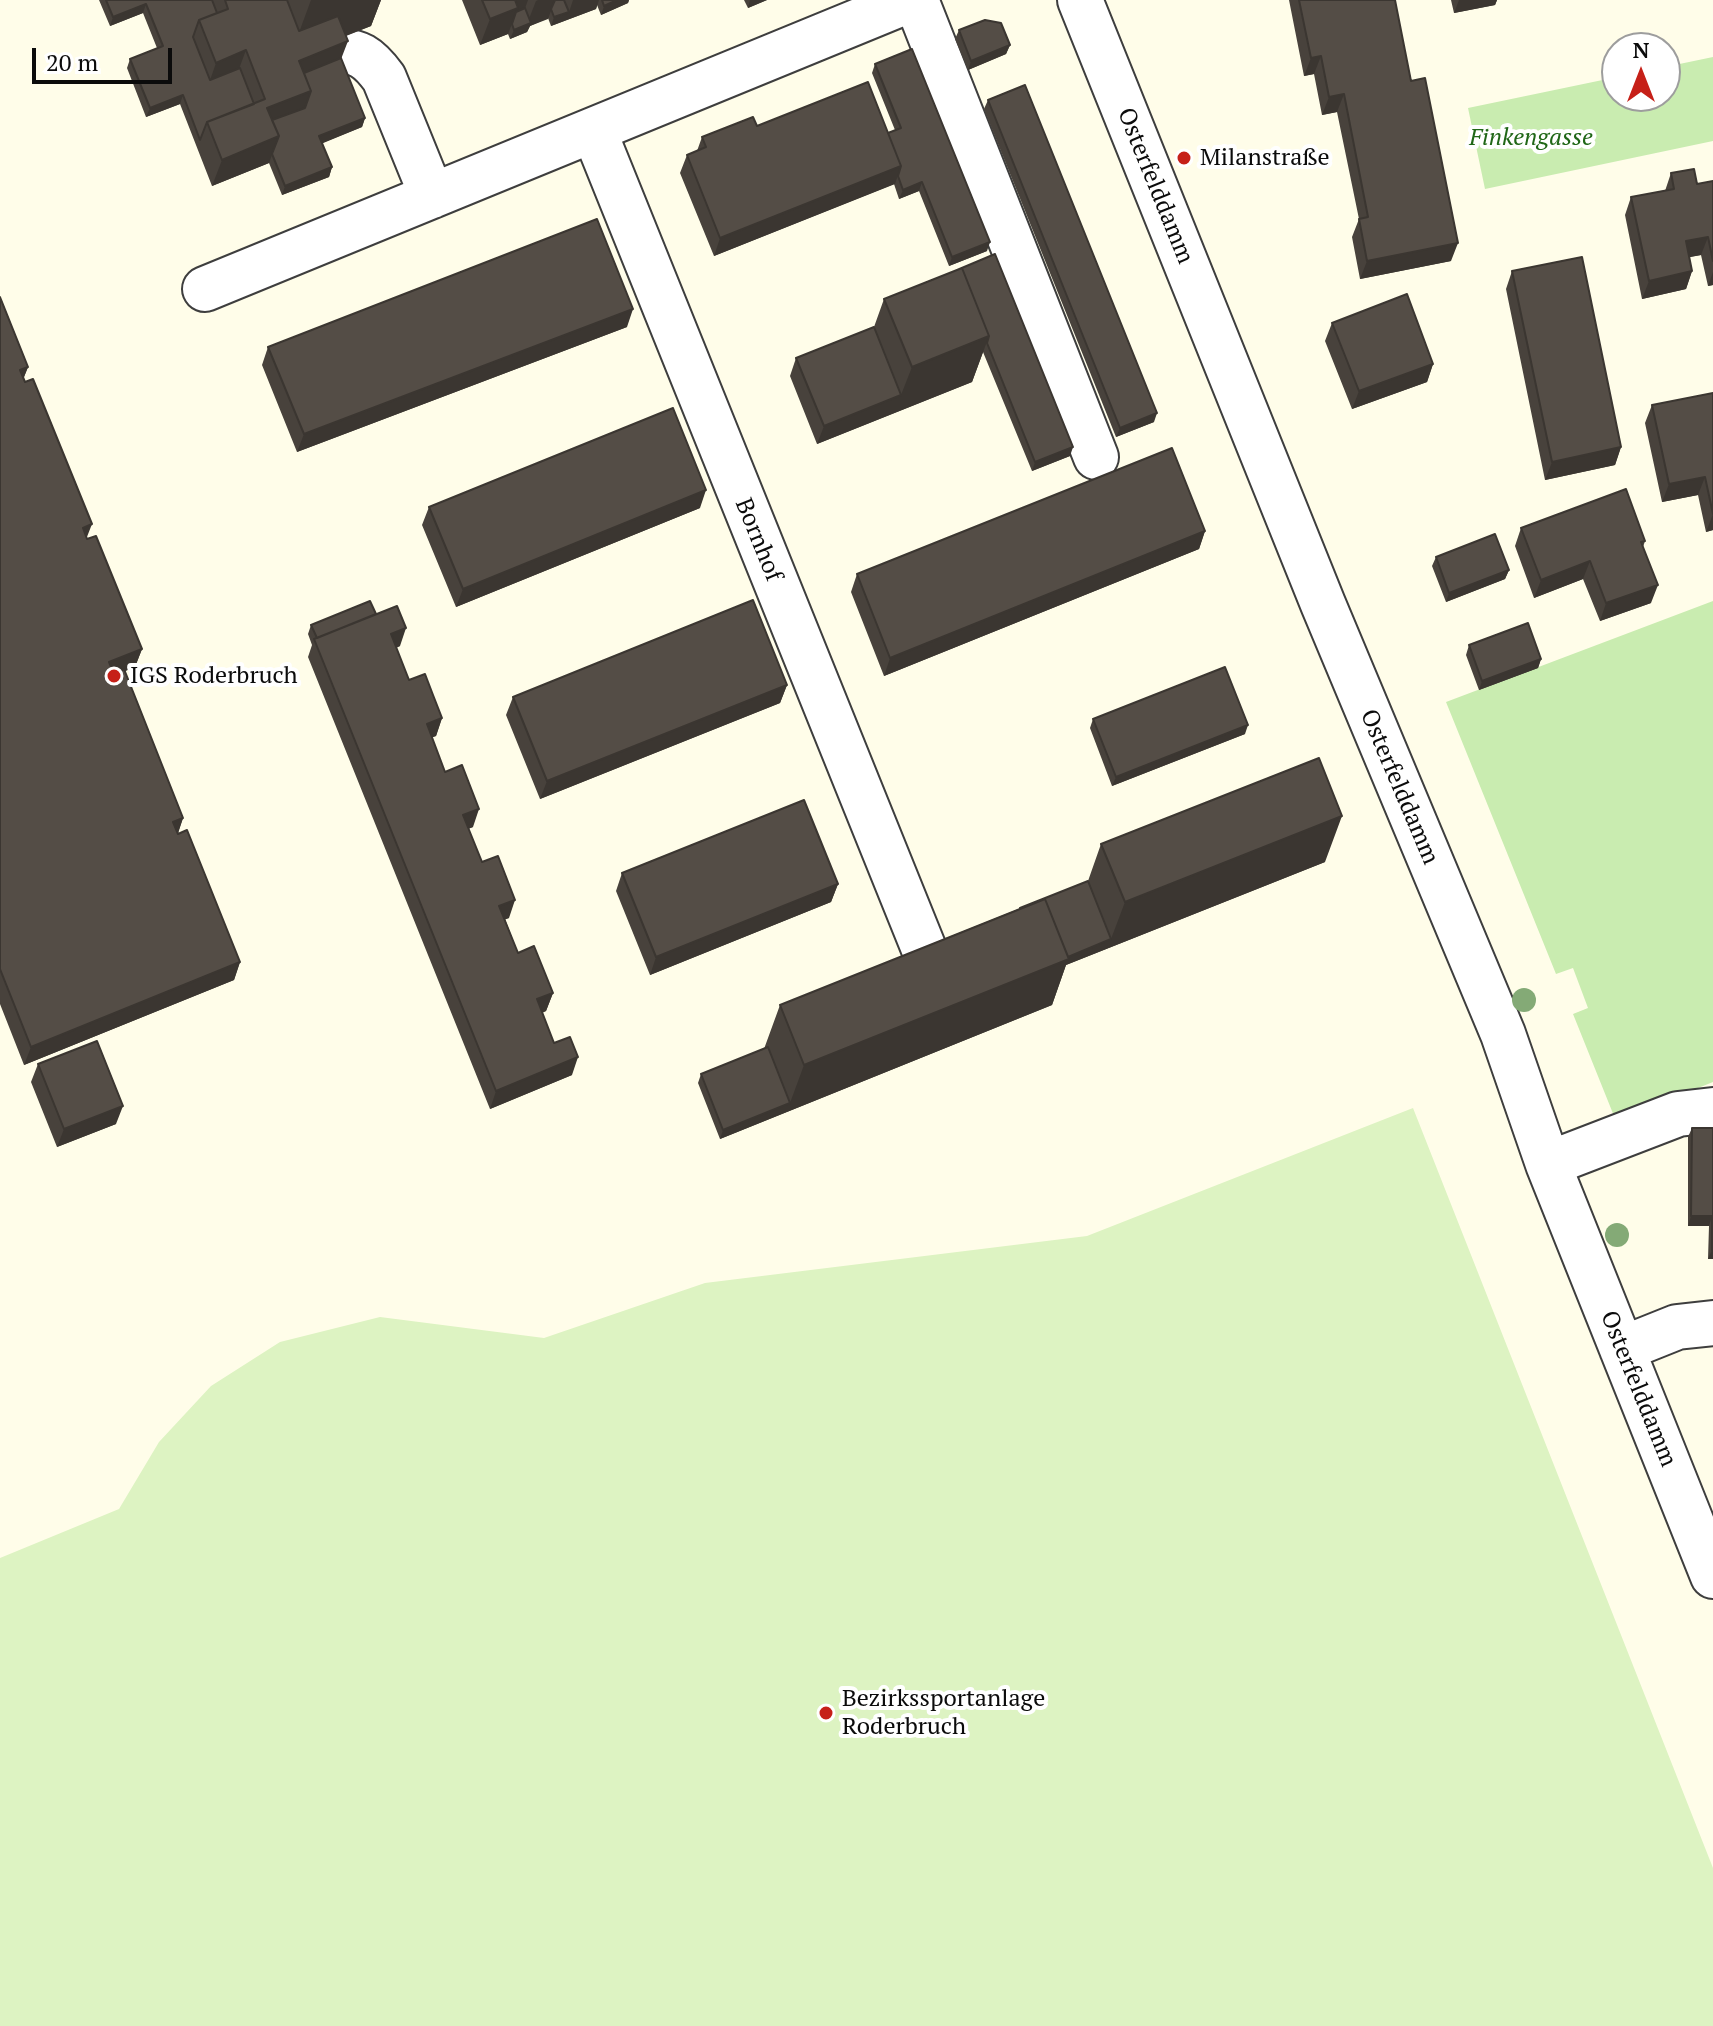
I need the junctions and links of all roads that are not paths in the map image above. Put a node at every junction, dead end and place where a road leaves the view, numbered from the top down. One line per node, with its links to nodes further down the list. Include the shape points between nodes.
1 (913, 0): 4 (street); 7 (street)
2 (1080, 0): 10 (street, Osterfelddamm, via 1503,1034)
3 (333, 54): 5 (street, via 355,52 375,65)
4 (594, 131): 5 (street); 8 (street, Bornhof)
5 (432, 196): 6 (street)
6 (205, 289)
7 (1096, 457)
8 (924, 949)
9 (1713, 1110): 10 (street, via 1678,1114)
10 (1548, 1164): 12 (street, Osterfelddamm)
11 (1713, 1323): 12 (street, via 1677,1327)
12 (1622, 1349): 13 (street, Osterfelddamm)
13 (1713, 1576)

